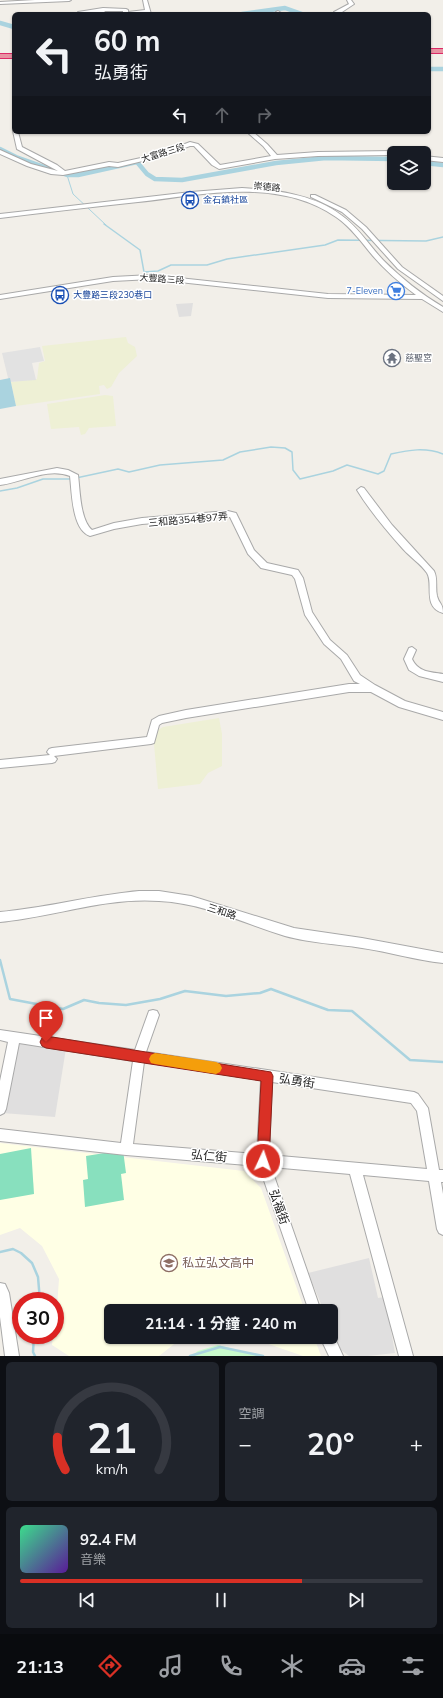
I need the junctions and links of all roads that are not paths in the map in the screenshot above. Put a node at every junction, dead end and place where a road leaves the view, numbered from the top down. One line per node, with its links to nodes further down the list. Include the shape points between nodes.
1 (69, 0): 4 (street)
2 (145, 0): 10 (street)
3 (349, 0): 11 (street, via 352,4)
4 (16, 1): 5 (street)
5 (0, 3)
6 (103, 9): 9 (street, via 126,10)
7 (80, 12): 8 (street)
8 (103, 12)
9 (126, 12)
10 (148, 12)
11 (338, 12)
12 (443, 46): 13 (highway)
13 (431, 47)
14 (0, 50): 15 (highway)
15 (12, 51)
16 (431, 51): 17 (highway)
17 (443, 51)
18 (0, 56): 19 (highway)
19 (12, 56)
20 (16, 134): 27 (street, via 19,148)
21 (252, 134): 24 (street)
22 (0, 152): 27 (street, 大富路三段, via 51,172)
23 (387, 153): 24 (street, 大富路三段)
24 (275, 157): 27 (street, 大富路三段, via 219,167 196,145 190,144 141,160)
25 (431, 159): 26 (street)
26 (443, 160)
27 (63, 173)
28 (83, 203): 29 (street, 崇德路); 33 (street, 崇德路, via 249,190 276,192 306,199 355,229 381,261); 34 (street, 崇德路, via 237,185 281,188 312,196 344,211 364,228 400,268)
29 (56, 206): 30 (street); 31 (street)
30 (0, 210)
31 (0, 216)
32 (0, 297): 33 (street, 大豐路三段, via 113,279 151,276 328,296)
33 (423, 297): 34 (street, 大豐路三段); 35 (street, 崇德路)
34 (442, 298)
35 (443, 310)
36 (0, 482): 41 (street, 三和路354巷97弄, via 51,470 70,472 74,475 83,527 90,533 113,526 157,520 233,515 252,552 264,566 295,572 308,613 328,642 344,657 357,678)
37 (361, 490): 38 (street, via 397,537 430,573 433,598)
38 (443, 610)
39 (412, 650): 40 (street, via 408,658 412,668 422,674)
40 (443, 678)
41 (372, 688): 42 (street, 三和路354巷97弄, via 402,704); 43 (street, via 349,688 186,714 159,720 155,723 151,740)
42 (443, 716)
43 (0, 764)
44 (0, 917): 45 (street, 三和路, via 19,916 100,900 159,896 190,900 286,931)
45 (443, 958)
46 (153, 1015): 49 (street)
47 (0, 1035): 48 (street, 弘勇街)
48 (15, 1037): 49 (street, 弘勇街); 51 (street)
49 (140, 1056): 50 (street, 弘勇街); 53 (street)
50 (267, 1076): 54 (street, 弘福街); 56 (street, 弘勇街, via 414,1098 422,1108)
51 (0, 1109)
52 (0, 1135): 53 (street, 弘仁街)
53 (126, 1149): 54 (street, 弘仁街)
54 (263, 1161): 55 (street, 弘仁街); 59 (street, 弘福街)
55 (355, 1169): 56 (street, 弘仁街); 63 (street)
56 (438, 1176): 57 (street, 弘勇街)
57 (443, 1229)
58 (0, 1289): 61 (street, via 3,1293)
59 (313, 1304)
60 (330, 1344): 62 (street)
61 (12, 1356)
62 (336, 1356)
63 (406, 1356)

